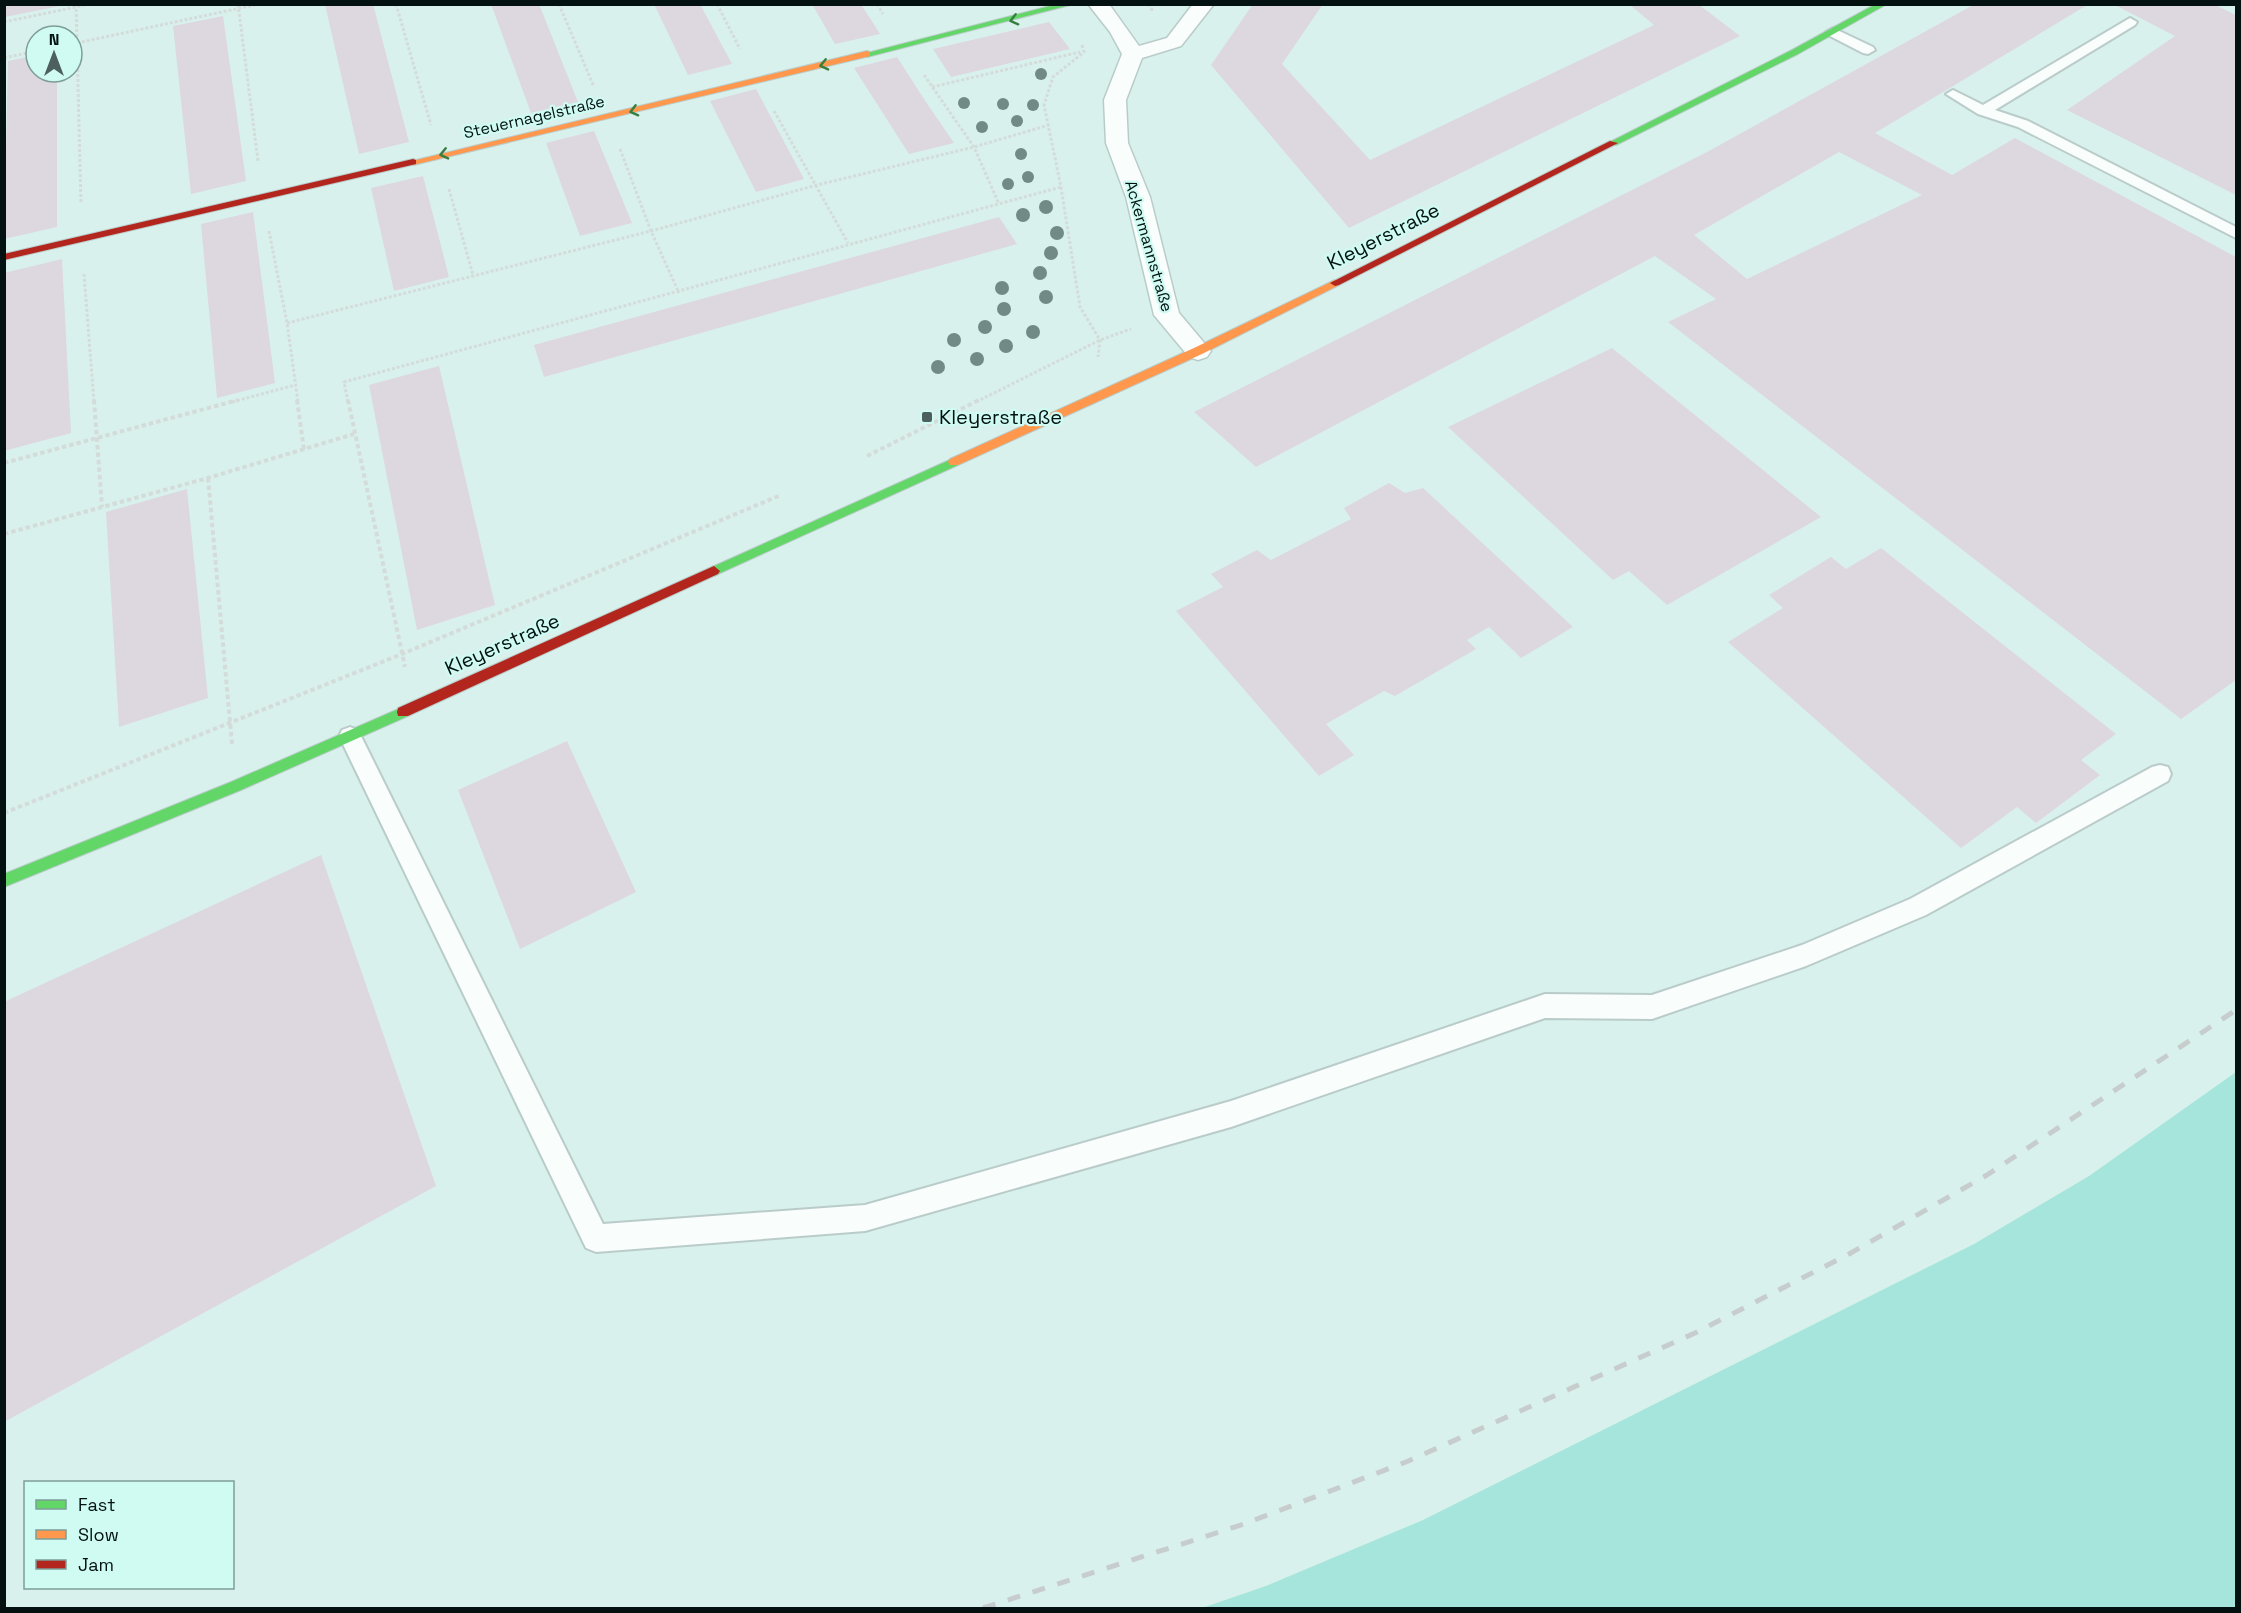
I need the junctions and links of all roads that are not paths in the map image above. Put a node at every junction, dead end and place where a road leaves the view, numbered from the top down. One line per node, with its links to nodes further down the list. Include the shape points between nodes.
1 (1070, 4): 12 (street, Steuernagelstraße, one-way to 12)
2 (1098, 4): 8 (street)
3 (1204, 4): 8 (street, via 1174,42)
4 (1884, 4): 6 (street, Kleyerstraße)
5 (2130, 22): 10 (lane)
6 (1833, 32): 7 (lane); 13 (street, Kleyerstraße)
7 (1868, 50)
8 (1133, 54): 13 (street, Ackermannstraße, via 1115,100 1117,143 1138,196 1167,315)
9 (1953, 94): 10 (lane)
10 (1983, 111): 11 (lane, via 2024,124)
11 (2236, 233)
12 (4, 257)
13 (1198, 351): 14 (street, Kleyerstraße)
14 (350, 736): 15 (lane, via 596,1238 865,1218 1231,1114 1545,1006 1652,1007 1806,955 1918,907); 16 (street, Kleyerstraße)
15 (2160, 774)
16 (4, 880)

